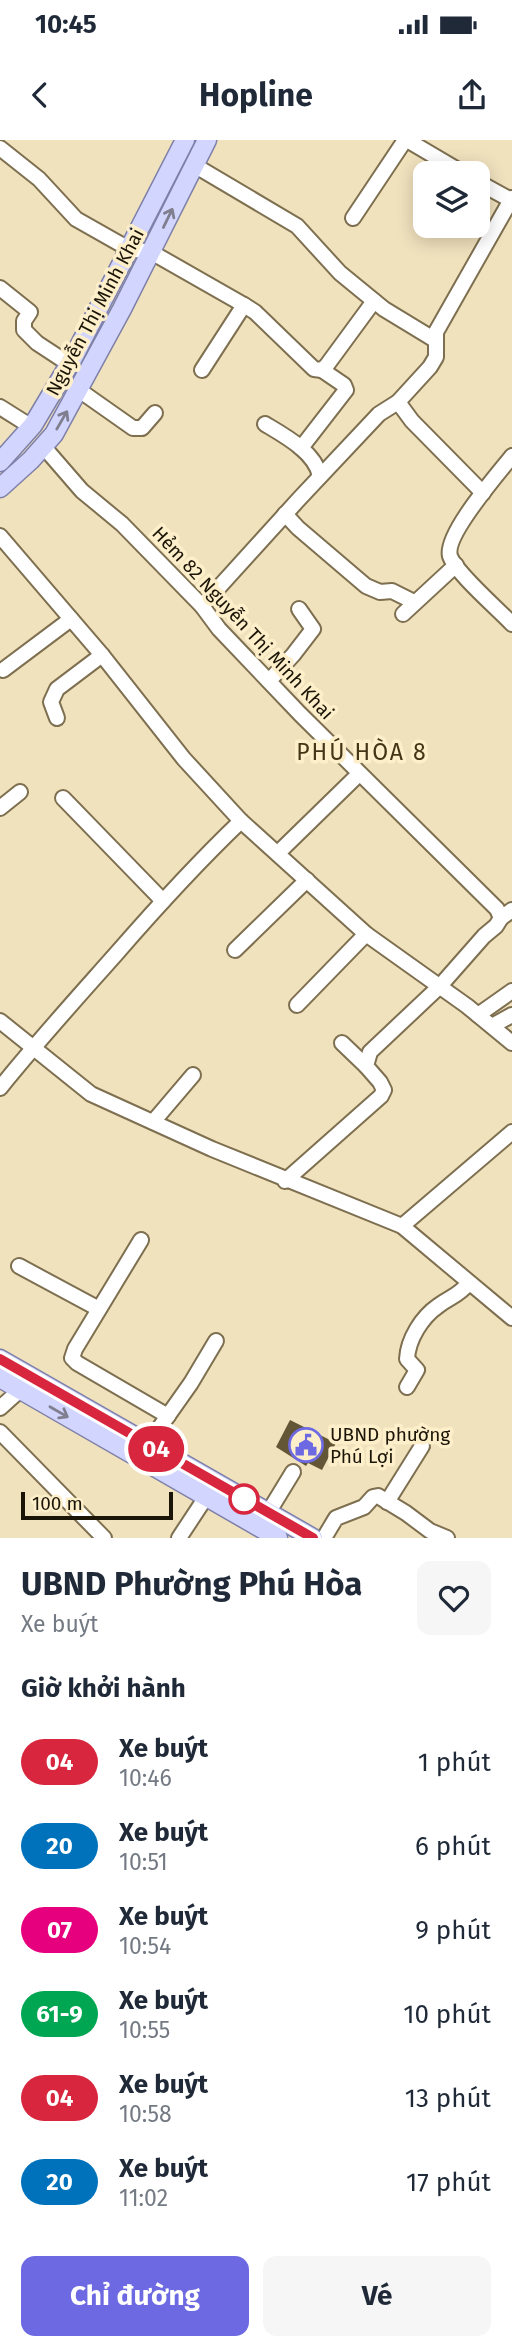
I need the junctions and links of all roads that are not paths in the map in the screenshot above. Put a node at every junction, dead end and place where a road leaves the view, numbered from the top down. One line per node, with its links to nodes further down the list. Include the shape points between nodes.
1 (185, 140): 10 (main road, Nguyễn Thị Minh Khai)
2 (207, 140): 6 (main road, Nguyễn Thị Minh Khai)
3 (406, 140): 5 (street); 9 (street)
4 (0, 148): 10 (street, via 39,179 76,219)
5 (442, 161)
6 (194, 166): 11 (main road, Nguyễn Thị Minh Khai, one-way to 6); 13 (street, via 297,226 340,273)
7 (490, 191): 8 (street)
8 (510, 207): 15 (street)
9 (353, 219)
10 (129, 249): 11 (street); 16 (main road, Nguyễn Thị Minh Khai)
11 (151, 252): 14 (street); 19 (main road, Nguyễn Thị Minh Khai)
12 (0, 288): 16 (street, via 30,312 24,330)
13 (374, 301): 15 (street); 18 (street)
14 (244, 305): 17 (street); 18 (street, via 314,369)
15 (435, 340): 20 (street, via 438,350 430,367)
16 (69, 364): 24 (main road, Nguyễn Thị Minh Khai)
17 (202, 370)
18 (322, 370): 26 (street, via 346,390)
19 (79, 390): 22 (street, via 133,428 142,428); 25 (main road, Nguyễn Thị Minh Khai, one-way to 19)
20 (398, 402): 29 (street, via 379,414); 31 (street)
21 (0, 407): 24 (street)
22 (155, 413)
23 (265, 424): 26 (street)
24 (33, 425): 28 (main road, Nguyễn Thị Minh Khai)
25 (43, 446): 30 (main road, Nguyễn Thị Minh Khai); 36 (street, Hẻm 82 Nguyễn Thị Minh Khai, via 82,491 122,524)
26 (301, 448): 29 (street, via 318,466)
27 (512, 456): 31 (street)
28 (0, 462)
29 (320, 476): 32 (street)
30 (0, 488)
31 (484, 493): 34 (street, via 451,542 450,555)
32 (285, 514): 35 (street, via 366,586); 36 (street)
33 (0, 536): 39 (street)
34 (456, 565): 35 (street); 40 (street)
35 (414, 602): 38 (street)
36 (202, 606): 43 (street, Hẻm 82 Nguyễn Thị Minh Khai)
37 (299, 609): 43 (street, via 313,629)
38 (403, 614)
39 (71, 619): 41 (street); 42 (street)
40 (512, 624)
41 (102, 655): 44 (street, via 57,689 51,702); 49 (street, via 184,759)
42 (3, 670)
43 (269, 681): 45 (street, Hẻm 82 Nguyễn Thị Minh Khai)
44 (57, 718)
45 (359, 774): 50 (street); 53 (street, Hẻm 82 Nguyễn Thị Minh Khai)
46 (20, 792): 48 (street)
47 (63, 798): 52 (street)
48 (0, 808)
49 (241, 821): 50 (street); 52 (street)
50 (278, 853): 51 (street)
51 (307, 880): 54 (street); 55 (street)
52 (163, 901): 65 (street)
53 (506, 914): 56 (street)
54 (366, 934): 56 (street); 58 (street)
55 (235, 950)
56 (440, 986): 59 (street); 66 (street, via 370,1052)
57 (512, 991): 59 (street)
58 (297, 1004)
59 (478, 1015): 62 (street)
60 (512, 1015): 62 (street)
61 (0, 1021): 65 (street)
62 (492, 1027): 64 (street)
63 (342, 1043): 66 (street)
64 (512, 1043)
65 (33, 1048): 68 (street); 69 (street, via 91,1094)
66 (366, 1066): 71 (street, via 384,1090 381,1096)
67 (193, 1075): 69 (street)
68 (0, 1088)
69 (153, 1122): 71 (street)
70 (512, 1132): 72 (street)
71 (285, 1181): 72 (street)
72 (402, 1226): 75 (street)
73 (141, 1240): 76 (street)
74 (19, 1266): 76 (street)
75 (469, 1283): 77 (street); 82 (street, via 430,1312 413,1335 407,1359 417,1370)
76 (99, 1310): 84 (street, via 72,1359)
77 (512, 1318)
78 (216, 1341): 84 (street)
79 (0, 1359): 81 (main road)
80 (0, 1378): 81 (main road)
81 (24, 1383): 83 (street); 87 (main road)
82 (407, 1387)
83 (0, 1408)
84 (168, 1416): 87 (street)
85 (0, 1432): 92 (street)
86 (422, 1446): 90 (street)
87 (144, 1451): 89 (main road); 91 (main road)
88 (293, 1472): 91 (street)
89 (206, 1497): 91 (main road); 93 (street)
90 (387, 1502): 96 (street, via 373,1497 364,1507 336,1518); 97 (street, via 430,1531)
91 (263, 1520): 94 (main road); 95 (main road)
92 (104, 1538)
93 (179, 1538)
94 (278, 1538)
95 (313, 1538)
96 (324, 1538)
97 (451, 1538)

